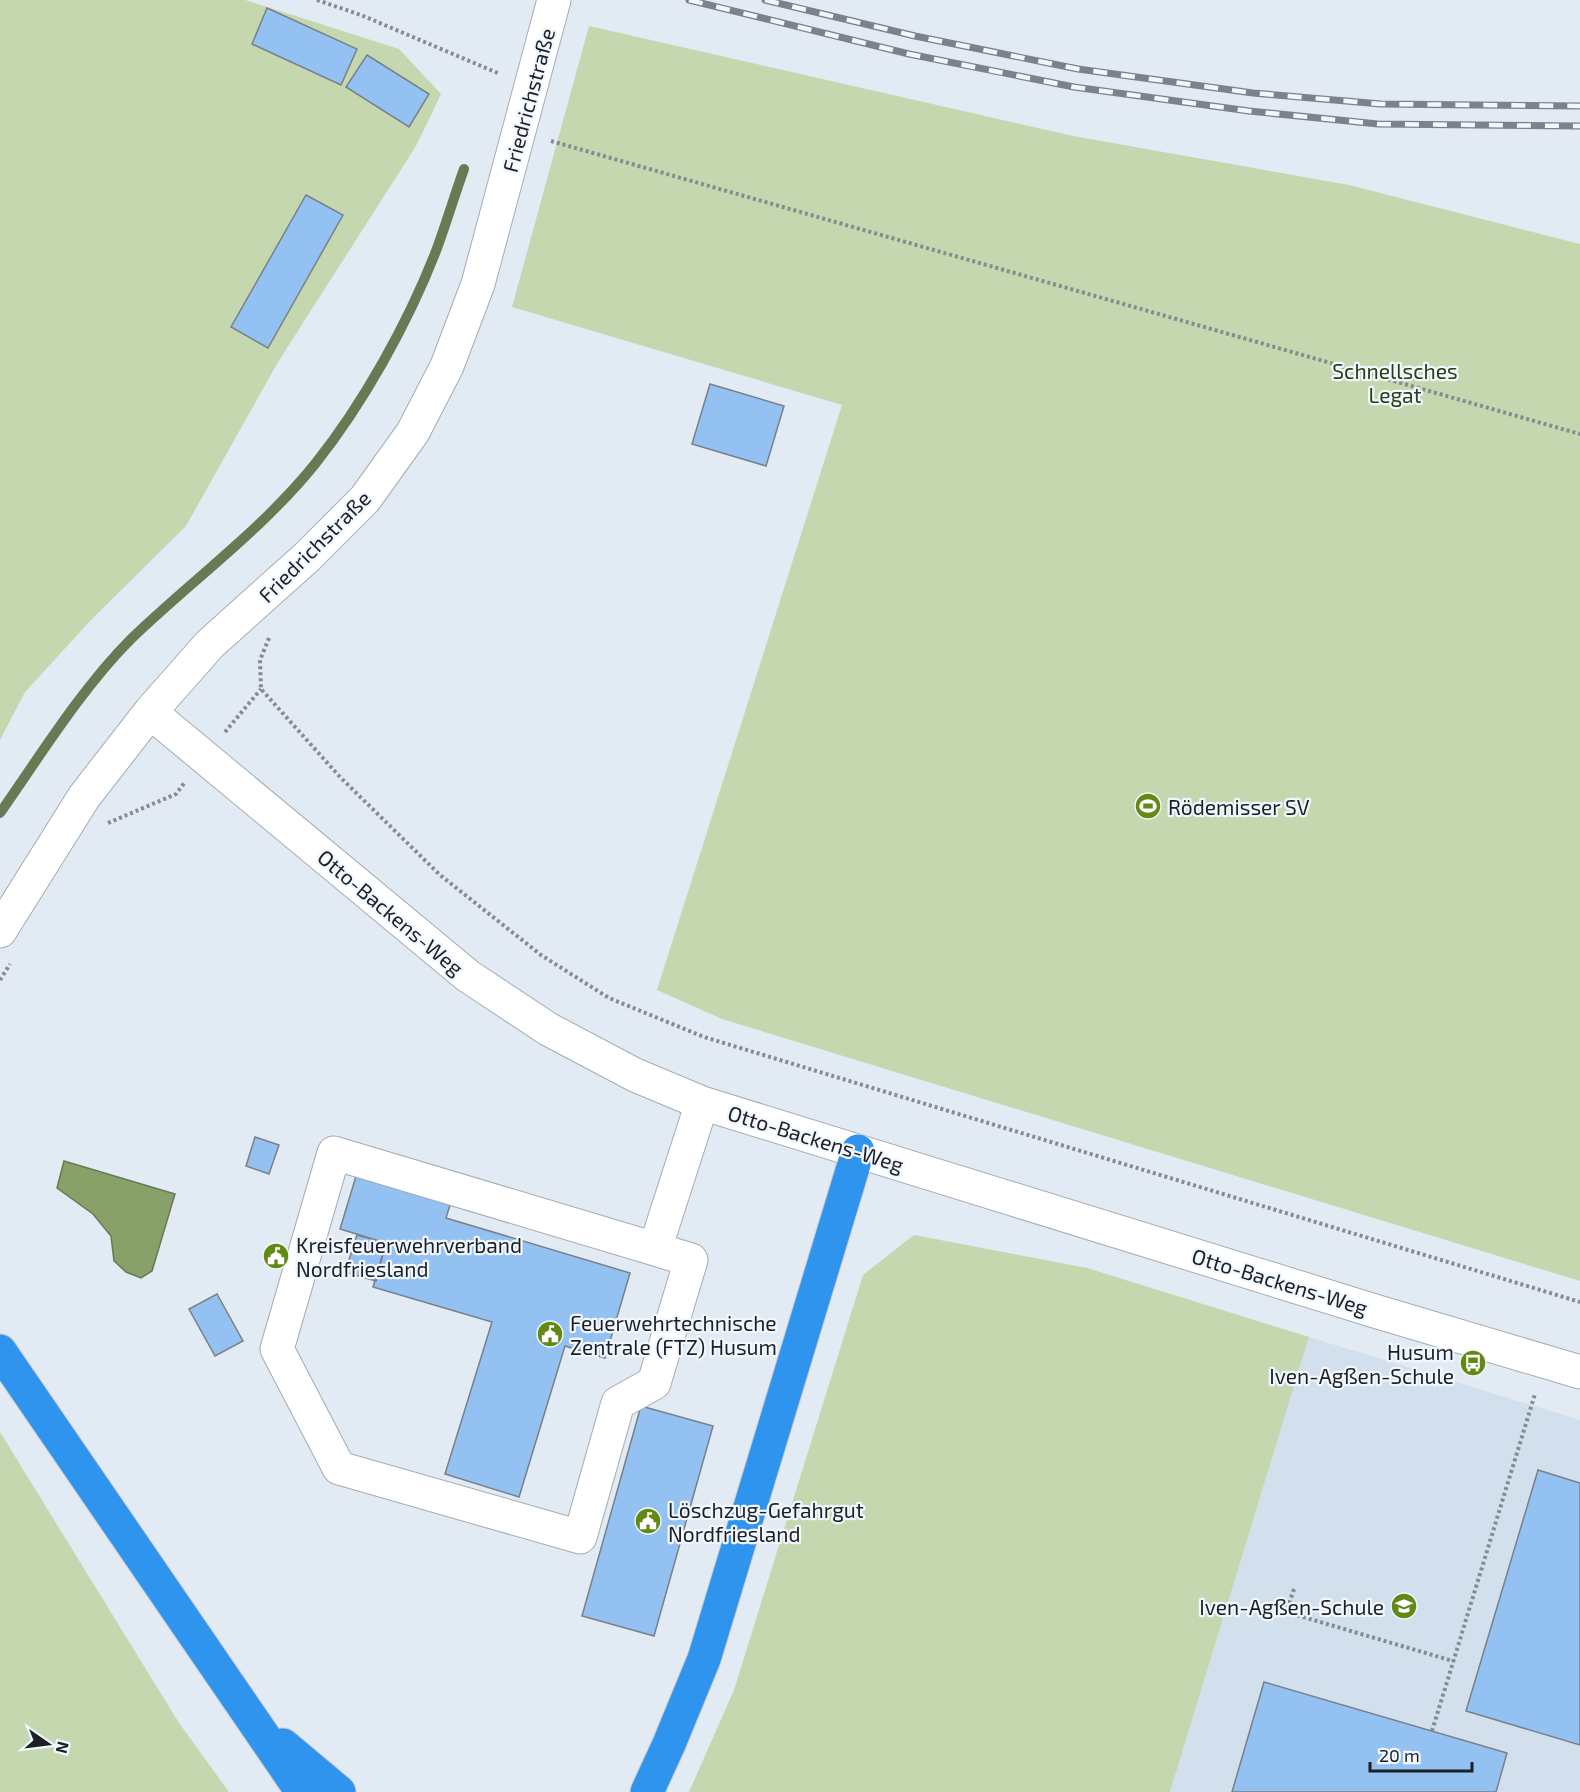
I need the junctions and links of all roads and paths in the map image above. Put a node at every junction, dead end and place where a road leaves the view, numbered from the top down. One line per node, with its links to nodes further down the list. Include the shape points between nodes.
1 (317, 0): 3 (path)
2 (554, 0): 3 (street, Friedrichstraße)
3 (531, 87): 8 (street, Friedrichstraße, via 478,284 447,366 413,432 365,499 210,644)
4 (540, 138): 5 (path)
5 (1580, 434)
6 (271, 633): 7 (path, via 260,660)
7 (261, 689): 9 (path); 17 (path, via 340,777 441,875 541,955 609,998 704,1037)
8 (150, 712): 9 (street, Otto-Backens-Weg); 11 (street, Friedrichstraße, via 84,797)
9 (204, 756): 10 (path, via 176,794); 14 (street, Otto-Backens-Weg, via 468,976 548,1029 635,1075)
10 (103, 828)
11 (0, 931)
12 (12, 961): 13 (path)
13 (0, 980)
14 (702, 1103): 15 (street, Otto-Backens-Weg); 16 (street)
15 (858, 1151): 19 (street, Otto-Backens-Weg); 25 (highway, via 704,1659)
16 (655, 1249): 16 (street, via 334,1153 277,1349 339,1468 580,1537 618,1403 654,1383 691,1260)
17 (1580, 1302)
18 (0, 1351): 23 (highway)
19 (1545, 1362): 20 (street, Otto-Backens-Weg); 22 (path)
20 (1580, 1372)
21 (1294, 1588): 22 (path, via 1286,1612)
22 (1453, 1661): 24 (path)
23 (248, 1715): 26 (highway); 27 (highway)
24 (1432, 1731)
25 (669, 1744): 28 (highway); 29 (highway)
26 (302, 1792)
27 (339, 1792)
28 (624, 1792)
29 (647, 1792)

